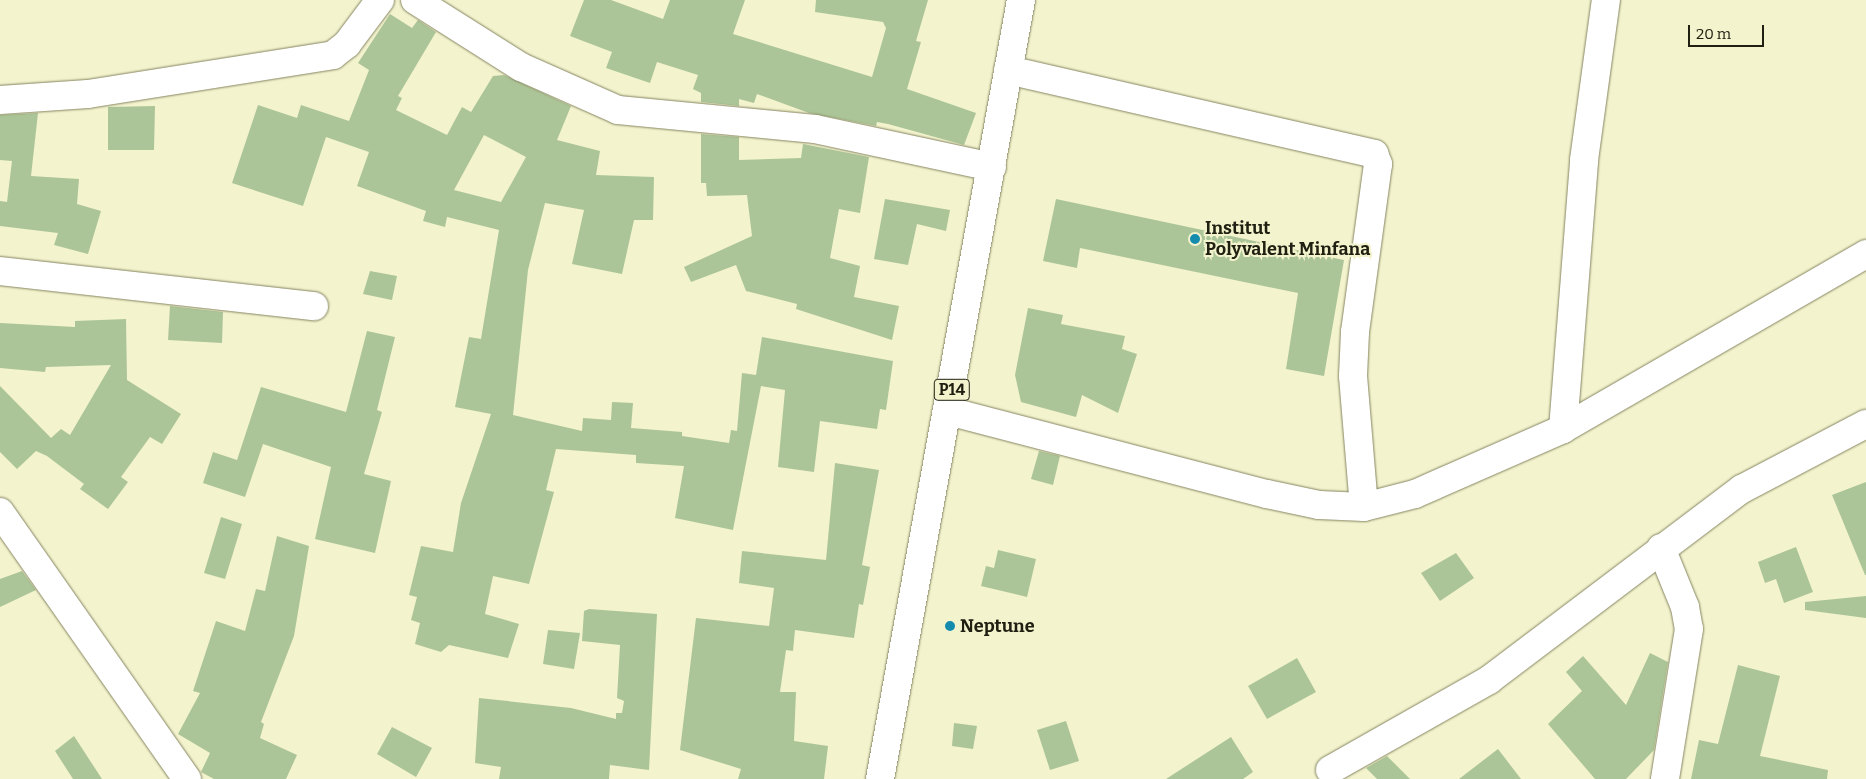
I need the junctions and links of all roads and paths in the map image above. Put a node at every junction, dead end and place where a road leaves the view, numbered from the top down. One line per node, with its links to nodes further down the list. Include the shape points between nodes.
1 (380, 0): 6 (street, via 346,44 332,55 88,94)
2 (415, 0): 7 (street, via 521,67 618,110 815,129)
3 (1021, 0): 5 (street, P14)
4 (1606, 0): 13 (street, via 1584,160)
5 (1008, 70): 7 (street, P14); 14 (street, via 1374,154 1378,164 1355,332)
6 (0, 100)
7 (992, 167): 11 (street, P14)
8 (1866, 254): 13 (street)
9 (0, 271): 10 (street)
10 (314, 306)
11 (948, 411): 14 (street, via 1268,494 1319,505); 19 (street, P14)
12 (1866, 424): 16 (street, via 1742,490)
13 (1563, 428): 14 (street, via 1415,494)
14 (1364, 507)
15 (0, 512): 18 (street)
16 (1661, 548): 17 (street, via 1489,680); 20 (street, via 1685,607 1689,629)
17 (1330, 770)
18 (187, 779)
19 (880, 779)
20 (1666, 779)

